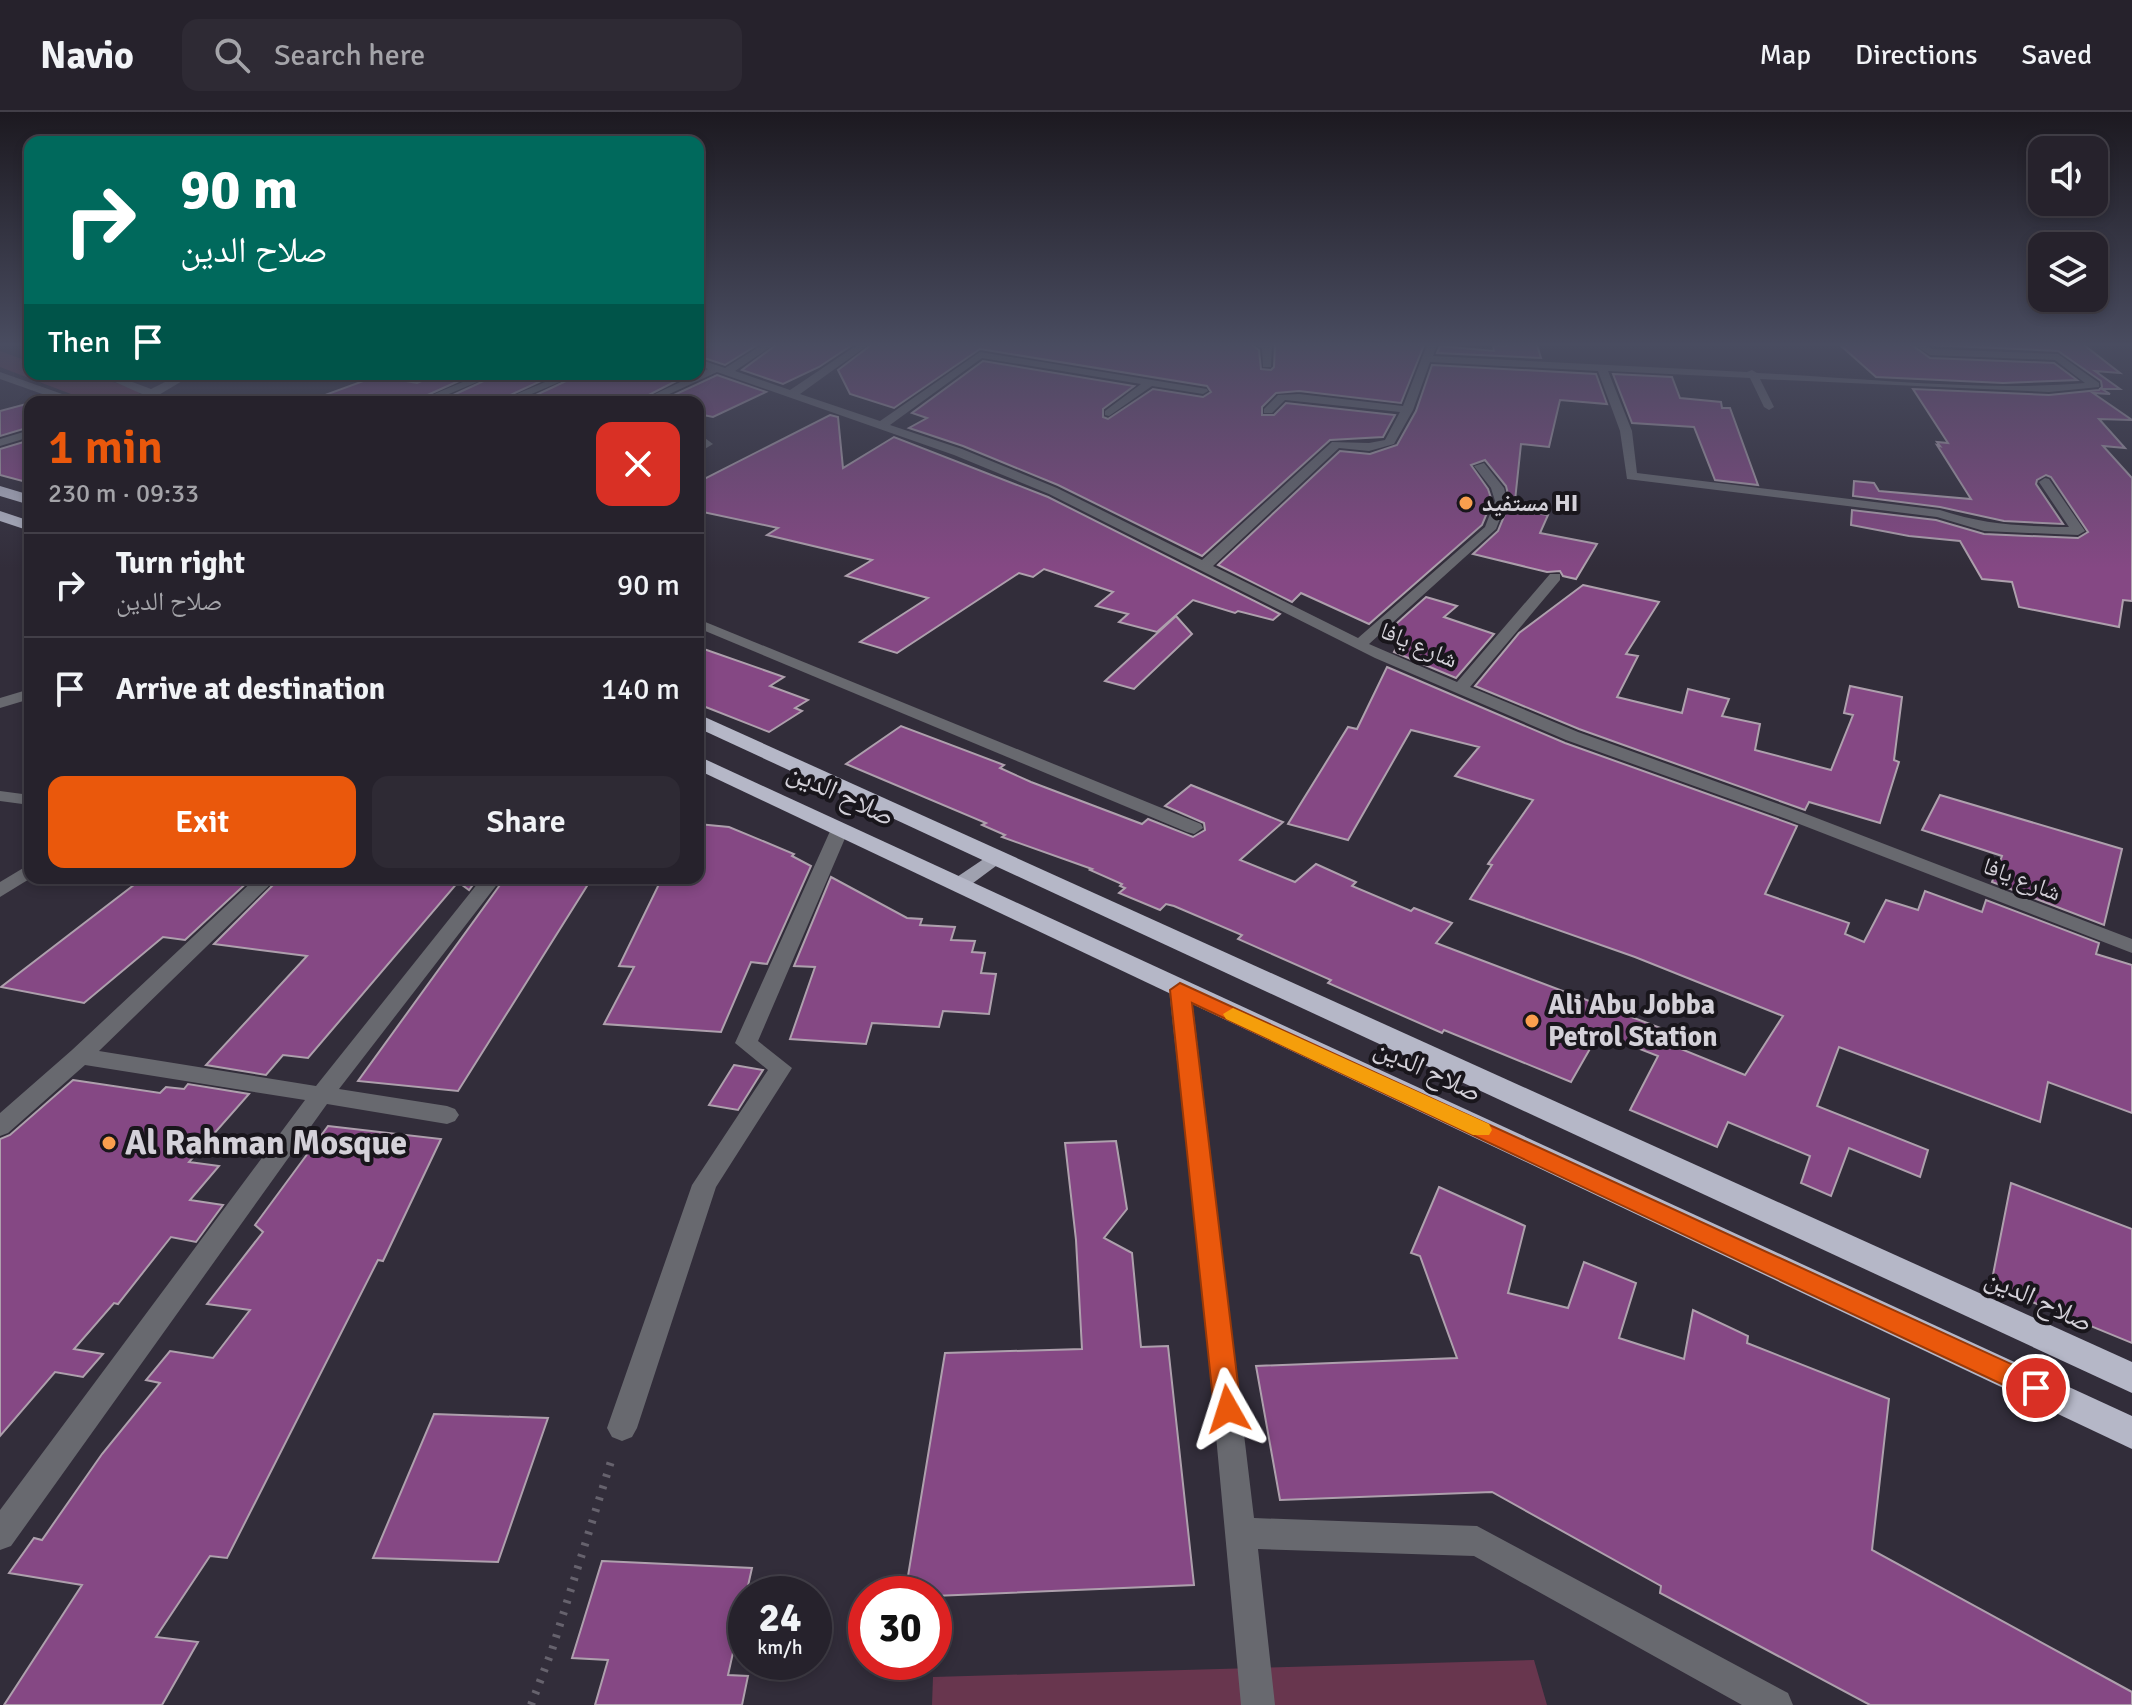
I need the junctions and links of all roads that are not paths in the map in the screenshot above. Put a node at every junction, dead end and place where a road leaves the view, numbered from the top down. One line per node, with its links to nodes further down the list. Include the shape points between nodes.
1 (862, 419): 5 (street, شارع يافا)
2 (890, 419): 5 (street)
3 (1402, 419): 14 (street, via 1390,442 1369,447 1336,444)
4 (1622, 419): 9 (street, via 1631,476 1940,514 1979,525 2078,531)
5 (881, 426): 14 (street, شارع يافا, via 1053,491)
6 (24, 435): 7 (street)
7 (0, 443)
8 (1480, 466): 17 (street, via 1500,492 1501,506 1488,535 1458,555)
9 (2045, 482)
10 (0, 491): 11 (highway)
11 (24, 498)
12 (0, 516): 13 (highway)
13 (24, 524)
14 (1203, 567): 17 (street, شارع يافا)
15 (1555, 577): 18 (street)
16 (704, 625): 25 (street)
17 (1359, 645): 18 (street, شارع يافا)
18 (1460, 689): 33 (street, شارع يافا)
19 (24, 696): 20 (street)
20 (0, 703)
21 (704, 723): 27 (highway, صلاح الدين)
22 (704, 765): 26 (highway, صلاح الدين)
23 (0, 796): 24 (street)
24 (24, 799)
25 (1194, 828)
26 (840, 829): 31 (highway, صلاح الدين); 40 (street, via 746,1043 781,1068 704,1185)
27 (997, 856): 31 (main road); 39 (highway, صلاح الدين)
28 (24, 874): 32 (street)
29 (261, 884): 35 (street)
30 (487, 884): 36 (street)
31 (958, 885): 34 (highway, صلاح الدين)
32 (0, 891)
33 (2132, 946)
34 (1180, 990): 41 (highway, صلاح الدين); 42 (street)
35 (80, 1056): 36 (street); 38 (street)
36 (322, 1094): 37 (street); 43 (street)
37 (447, 1115)
38 (0, 1127)
39 (2132, 1378)
40 (622, 1428)
41 (2132, 1433)
42 (1240, 1533): 44 (street); 45 (street, via 1477,1541)
43 (0, 1535)
44 (1258, 1705)
45 (1776, 1705)

